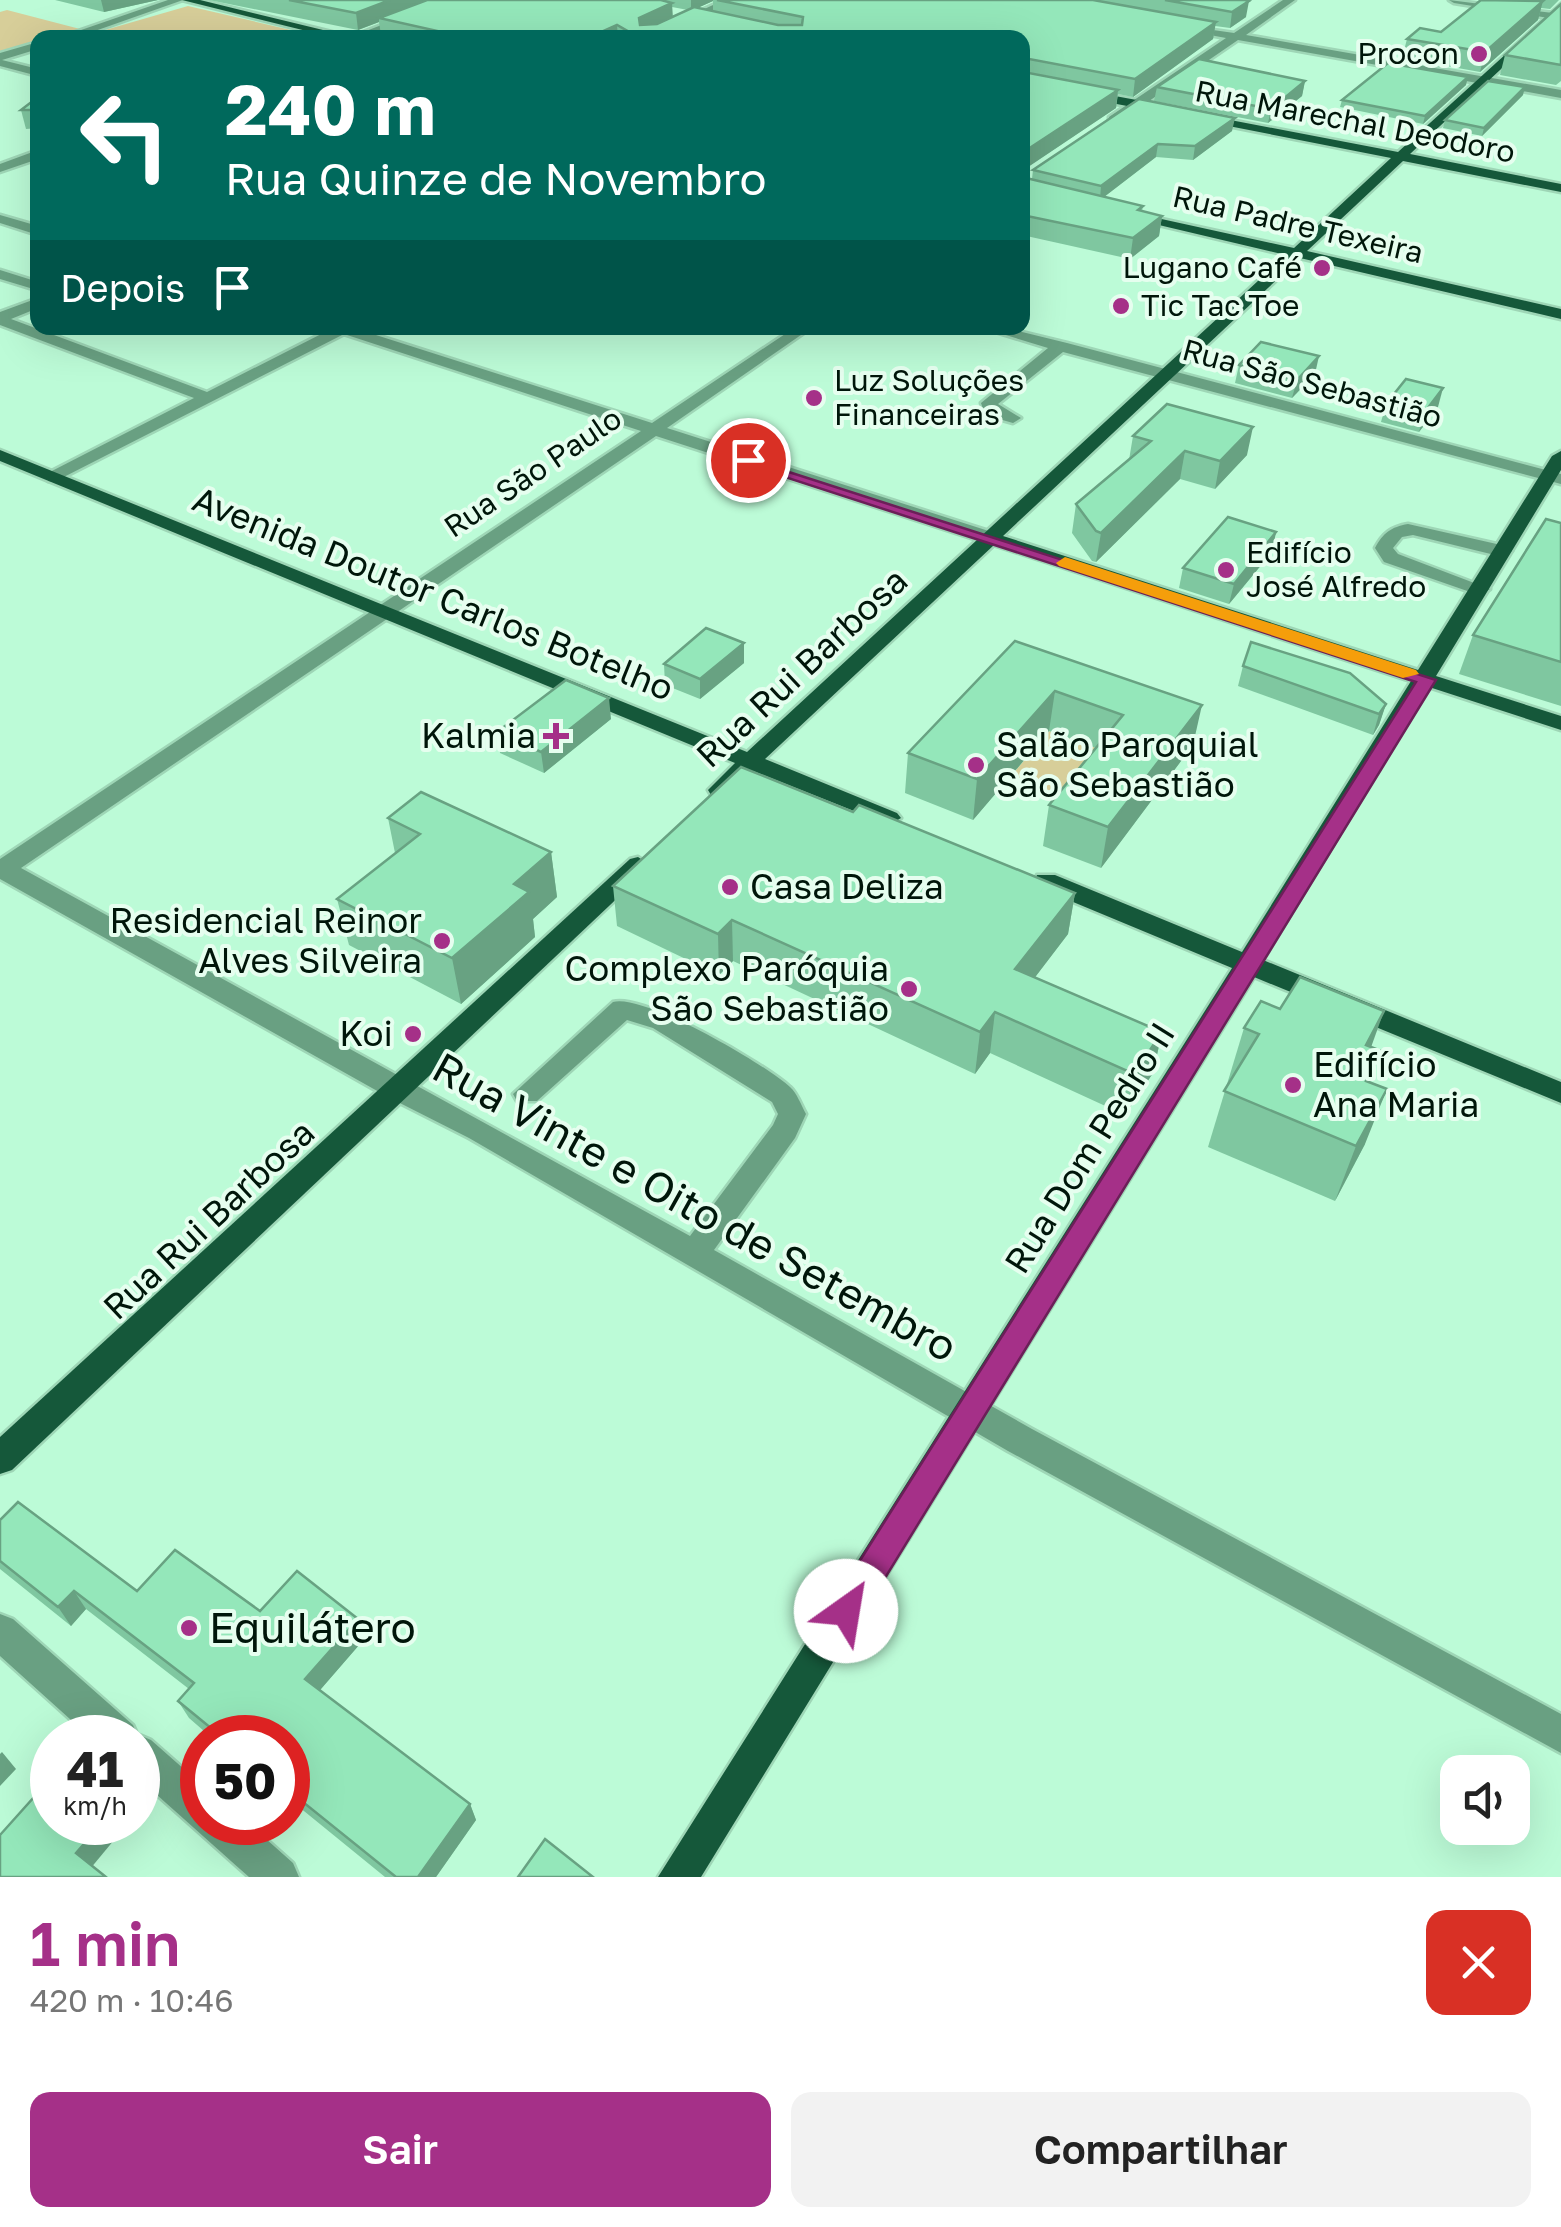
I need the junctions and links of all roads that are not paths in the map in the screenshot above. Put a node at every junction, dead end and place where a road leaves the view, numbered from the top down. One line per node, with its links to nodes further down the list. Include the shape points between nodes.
1 (178, 0): 12 (street)
2 (186, 0): 13 (main road)
3 (456, 0): 14 (street)
4 (733, 0): 9 (street)
5 (1290, 0): 16 (street)
6 (1454, 0): 7 (street)
7 (1558, 13): 20 (main road, Rua Rui Barbosa)
8 (675, 14): 9 (main road)
9 (693, 18): 10 (main road); 15 (street)
10 (726, 24)
11 (1164, 24): 16 (street)
12 (87, 30)
13 (317, 30)
14 (374, 30)
15 (665, 30)
16 (1235, 36): 20 (street); 23 (street)
17 (30, 49): 18 (street)
18 (0, 60): 19 (street)
19 (30, 70)
20 (1485, 80): 22 (street); 28 (main road, Rua Rui Barbosa)
21 (1030, 84): 23 (main road, Rua Marechal Deodoro)
22 (1561, 94)
23 (1136, 104): 24 (main road, Rua Marechal Deodoro); 26 (street)
24 (1174, 112)
25 (1193, 115): 28 (main road, Rua Marechal Deodoro)
26 (1098, 130)
27 (30, 157): 29 (street)
28 (1401, 157): 30 (main road, Rua Marechal Deodoro); 34 (main road, Rua Rui Barbosa)
29 (0, 168)
30 (1561, 188)
31 (1119, 212): 34 (main road, Rua Padre Texeira)
32 (0, 219): 33 (street)
33 (30, 228)
34 (1298, 253): 38 (main road, Rua Padre Texeira); 47 (main road, Rua Rui Barbosa)
35 (0, 274): 36 (street)
36 (30, 283)
37 (30, 306): 39 (street)
38 (1561, 314)
39 (0, 319): 40 (street)
40 (30, 330)
41 (43, 335): 48 (street)
42 (329, 335): 48 (street)
43 (363, 335): 50 (street)
44 (793, 335): 50 (street, Rua São Paulo)
45 (1018, 335): 46 (street, Rua São Sebastião)
46 (1061, 346): 47 (street, Rua São Sebastião); 49 (street, via 989,403 990,411)
47 (1166, 374): 52 (street, Rua São Sebastião); 54 (main road, Rua Rui Barbosa)
48 (210, 398): 53 (street)
49 (1013, 418)
50 (652, 429): 54 (street); 57 (street, Rua São Paulo)
51 (0, 455): 53 (main road, Avenida Doutor Carlos Botelho)
52 (1557, 470): 55 (main road, Rua Dom Pedro II)
53 (54, 477): 57 (main road, Avenida Doutor Carlos Botelho)
54 (990, 538): 58 (main road); 60 (main road, Rua Rui Barbosa)
55 (1503, 551): 56 (main road, Rua Dom Pedro II); 56 (street, via 1414,528 1388,539 1384,548 1391,558)
56 (1480, 589): 58 (main road, Rua Dom Pedro II)
57 (382, 611): 60 (main road, Avenida Doutor Carlos Botelho); 64 (street, Rua São Paulo)
58 (1427, 680): 59 (main road); 66 (main road, Rua Dom Pedro II)
59 (1561, 724)
60 (749, 762): 61 (main road, Rua Rui Barbosa); 62 (main road, Avenida Doutor Carlos Botelho)
61 (707, 801)
62 (916, 828)
63 (651, 853): 67 (main road, Rua Rui Barbosa)
64 (1, 869): 67 (street, Rua Vinte e Oito de Setembro)
65 (1027, 874): 66 (main road)
66 (1250, 963): 68 (main road); 71 (main road, Rua Dom Pedro II)
67 (398, 1090): 70 (street, Rua Vinte e Oito de Setembro); 72 (main road, Rua Rui Barbosa)
68 (1561, 1093)
69 (526, 1094): 70 (street, via 622,1009 662,1021 782,1095 792,1114 785,1130)
70 (695, 1253): 71 (street, Rua Vinte e Oito de Setembro)
71 (972, 1412): 75 (street, Rua Vinte e Oito de Setembro); 80 (main road, Rua Dom Pedro II)
72 (0, 1459)
73 (0, 1632): 74 (street)
74 (94, 1715)
75 (1561, 1734)
76 (160, 1773): 77 (street)
77 (180, 1790)
78 (243, 1845): 79 (street)
79 (279, 1877)
80 (678, 1877)

